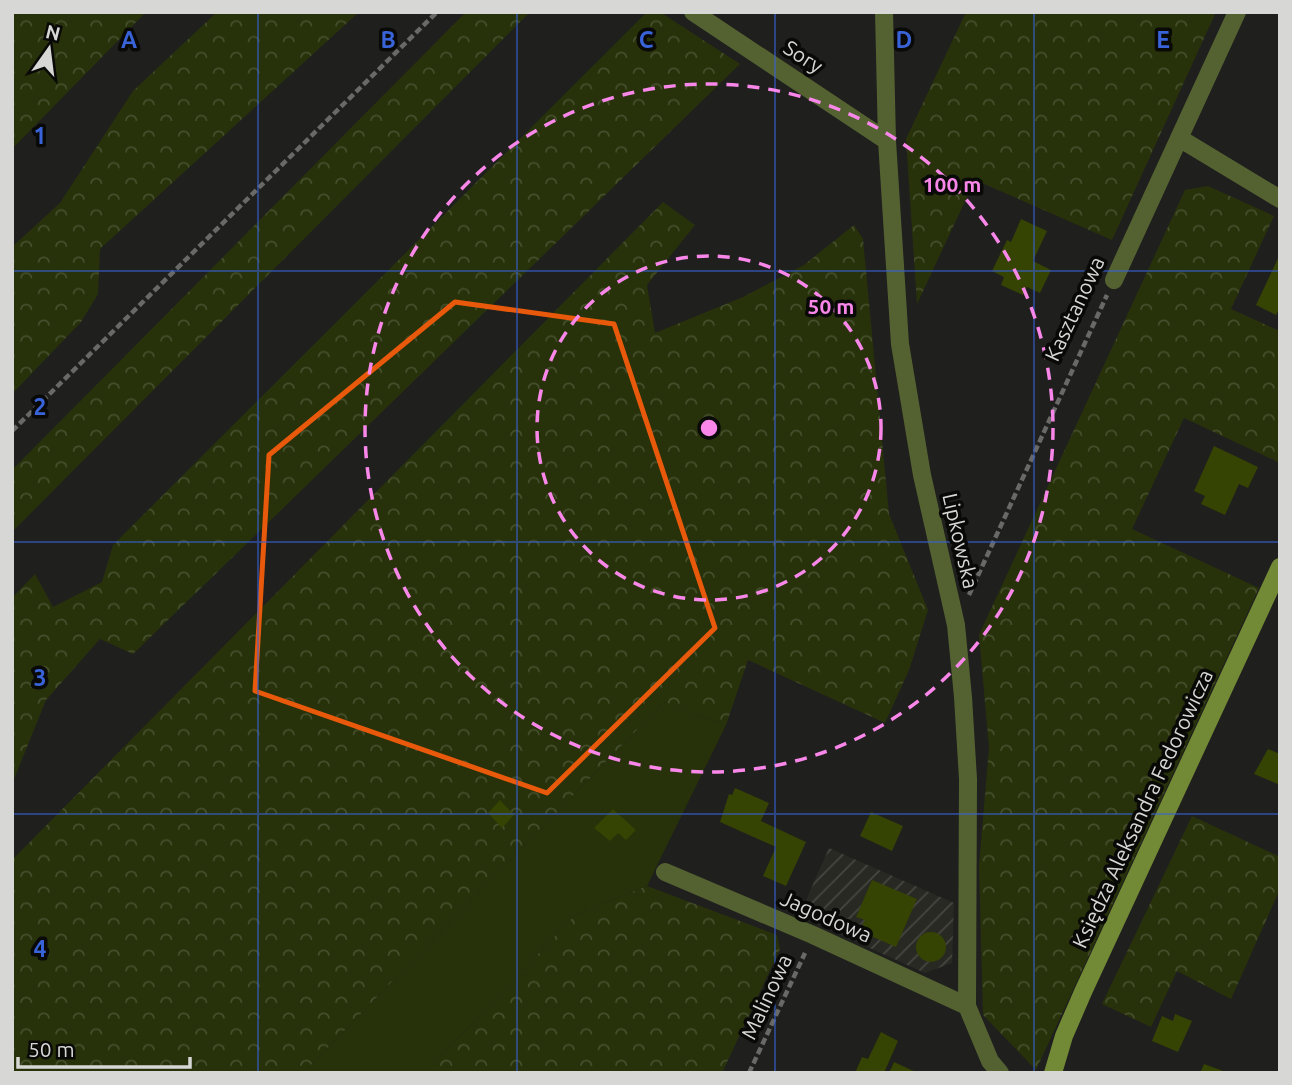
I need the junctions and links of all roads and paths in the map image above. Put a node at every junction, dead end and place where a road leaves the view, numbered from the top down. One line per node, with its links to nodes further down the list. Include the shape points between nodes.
1 (438, 12): 9 (path)
2 (693, 12): 6 (street, Sory)
3 (884, 12): 6 (street, Lipkowska)
4 (1237, 12): 5 (street, Kasztanowa)
5 (1178, 138): 7 (street); 8 (street, Kasztanowa)
6 (887, 141): 11 (street, Lipkowska, via 900,344 922,475)
7 (1280, 199)
8 (1114, 280): 11 (path, Kasztanowa)
9 (12, 431)
10 (1280, 567): 17 (street, Księdza Aleksandra Fedorowicza, via 1083,992)
11 (956, 625): 14 (street, Lipkowska, via 968,779)
12 (665, 872): 13 (street, Jagodowa)
13 (813, 935): 14 (street, Jagodowa); 15 (path, Malinowa)
14 (967, 1006): 16 (street, Lipkowska, via 990,1061)
15 (750, 1073)
16 (1000, 1073)
17 (1053, 1073)

